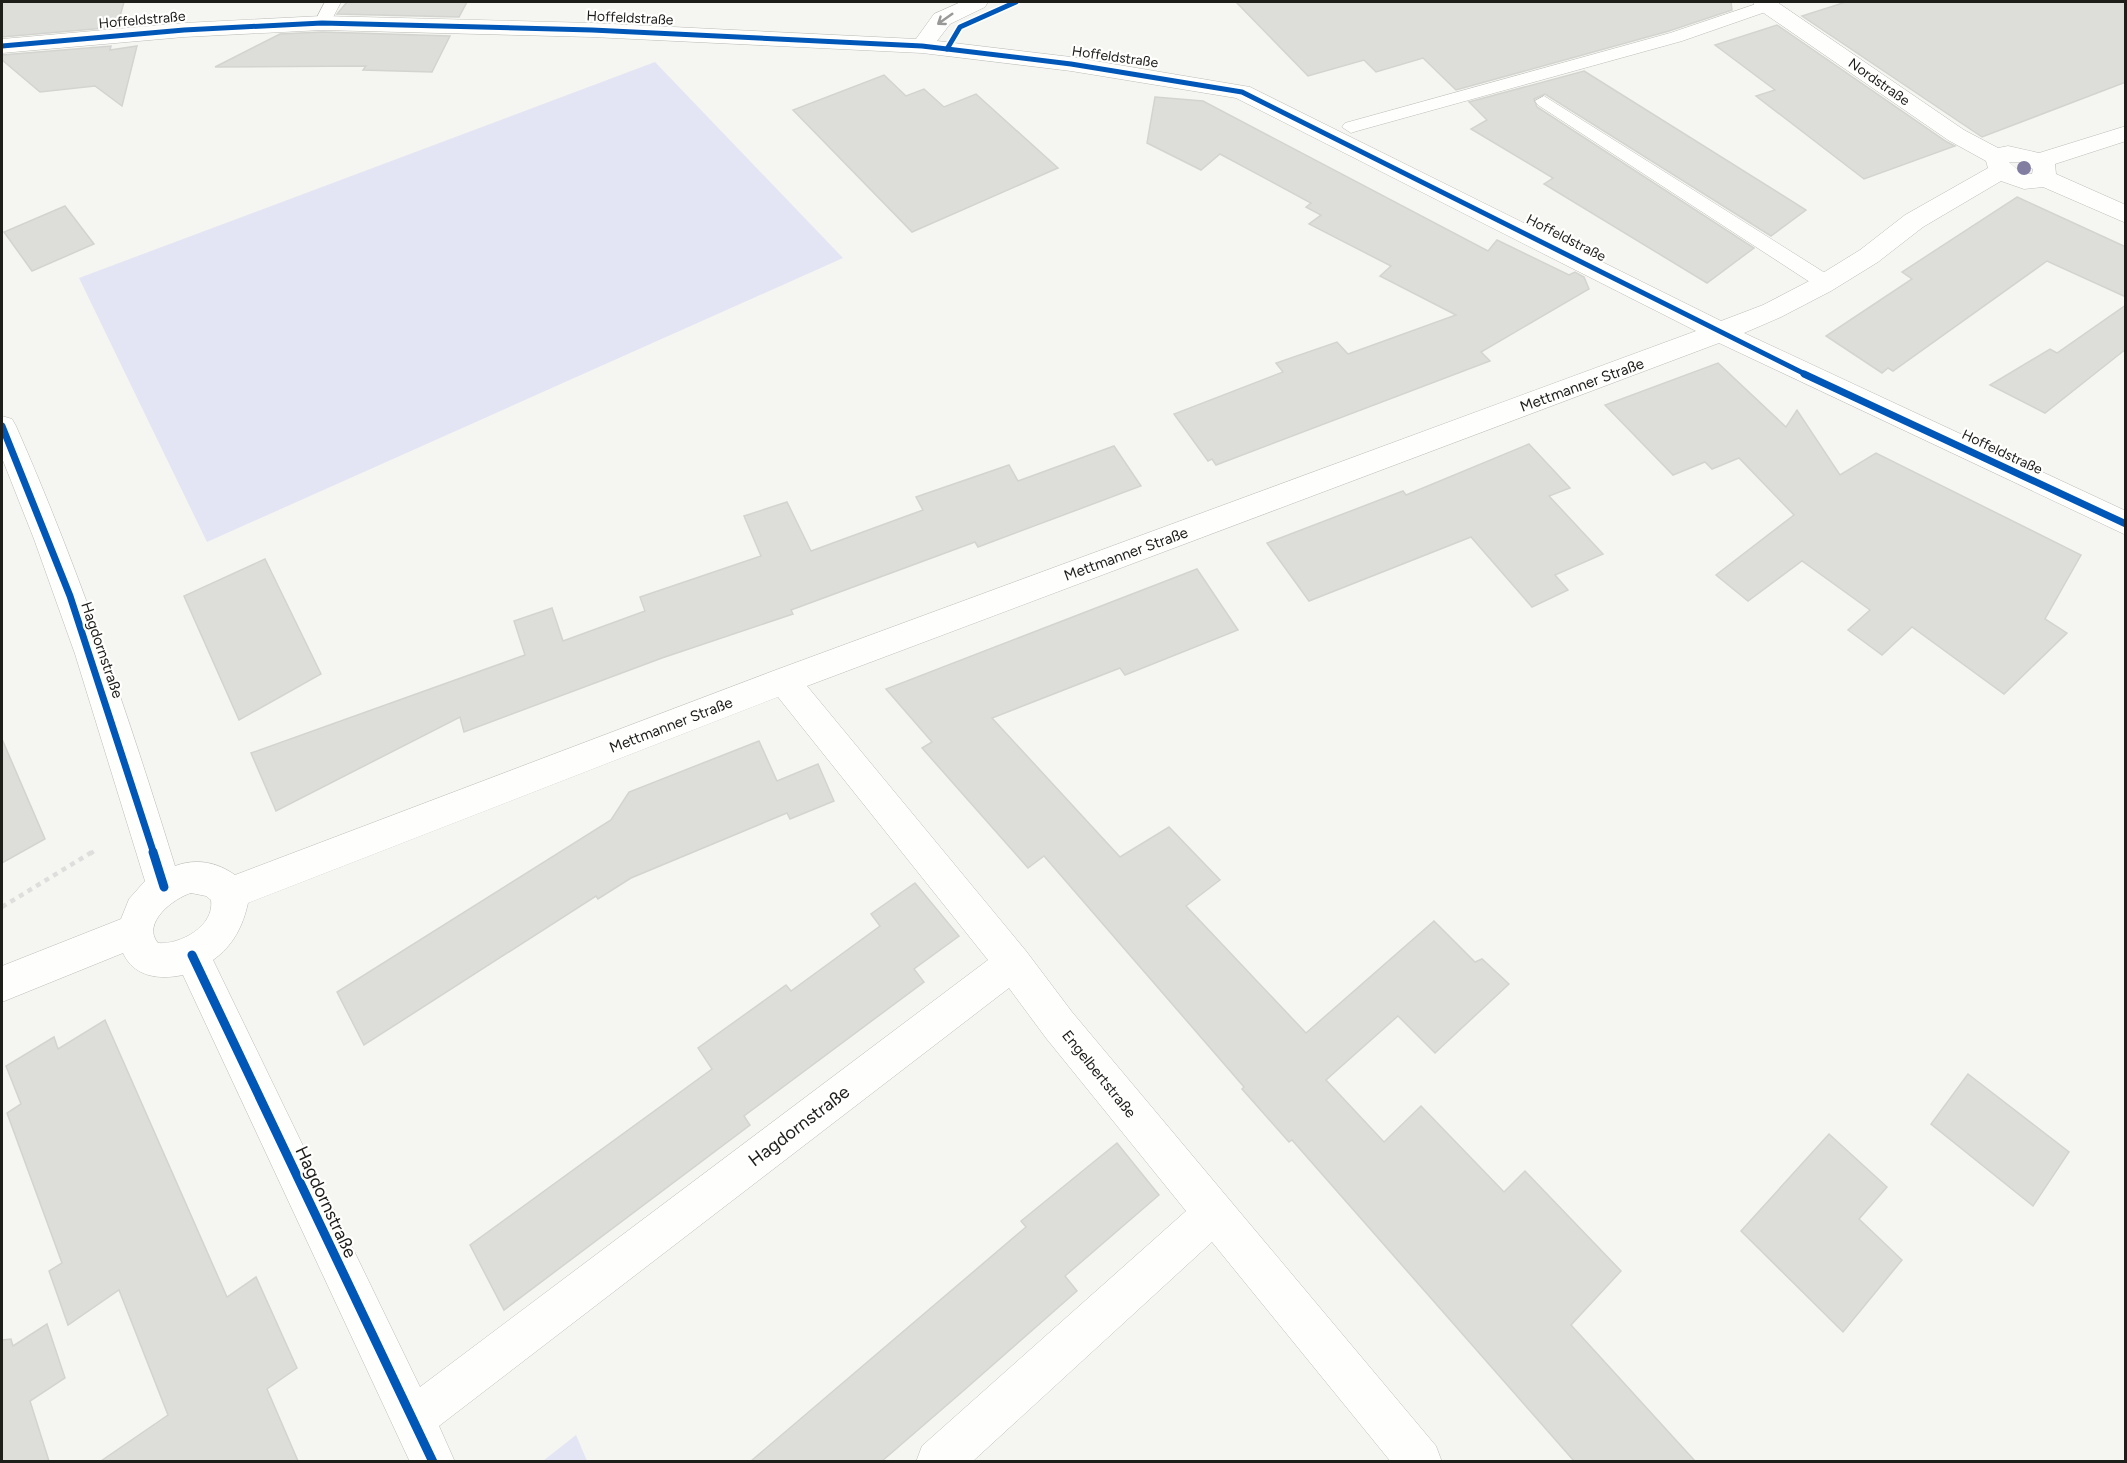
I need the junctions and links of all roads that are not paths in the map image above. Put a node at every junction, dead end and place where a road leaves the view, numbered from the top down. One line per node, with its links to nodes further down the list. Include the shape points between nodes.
1 (333, 2): 4 (lane)
2 (977, 2): 6 (street, one-way to 6, via 942,19)
3 (1765, 3): 8 (lane, via 1676,37); 10 (street, Nordstraße)
4 (322, 23): 5 (street, Hoffeldstraße); 6 (street, Hoffeldstraße, via 592,30)
5 (2, 46)
6 (922, 46): 14 (street, Hoffeldstraße, via 1071,63 1242,92)
7 (1544, 101): 13 (lane)
8 (1351, 127)
9 (2126, 133): 11 (street)
10 (2000, 164): 11 (street, Nordstraße, via 2024,182 2036,182); 13 (street, Mettmanner Straße)
11 (2041, 169): 12 (street, Nordstraße)
12 (2126, 215)
13 (1826, 283): 14 (street, Mettmanner Straße)
14 (1721, 332): 16 (street, Hoffeldstraße); 17 (street, Mettmanner Straße)
15 (2, 426): 18 (street, Hagdornstraße, via 39,509)
16 (2126, 524)
17 (784, 681): 19 (street, Mettmanner Straße); 22 (street, Engelbertstraße)
18 (164, 887): 19 (street, via 191,877 204,877 215,879); 20 (street, via 138,916)
19 (229, 894): 21 (street, via 227,920 207,946)
20 (135, 931): 21 (street, via 135,943 150,958 163,961); 23 (street)
21 (192, 955): 25 (street, Hagdornstraße)
22 (1013, 963): 24 (street, Engelbertstraße); 25 (street, Hagdornstraße)
23 (2, 984)
24 (1213, 1214): 27 (street); 28 (street, Engelbertstraße)
25 (413, 1419): 26 (street, Hagdornstraße)
26 (433, 1461)
27 (938, 1461)
28 (1420, 1461)

